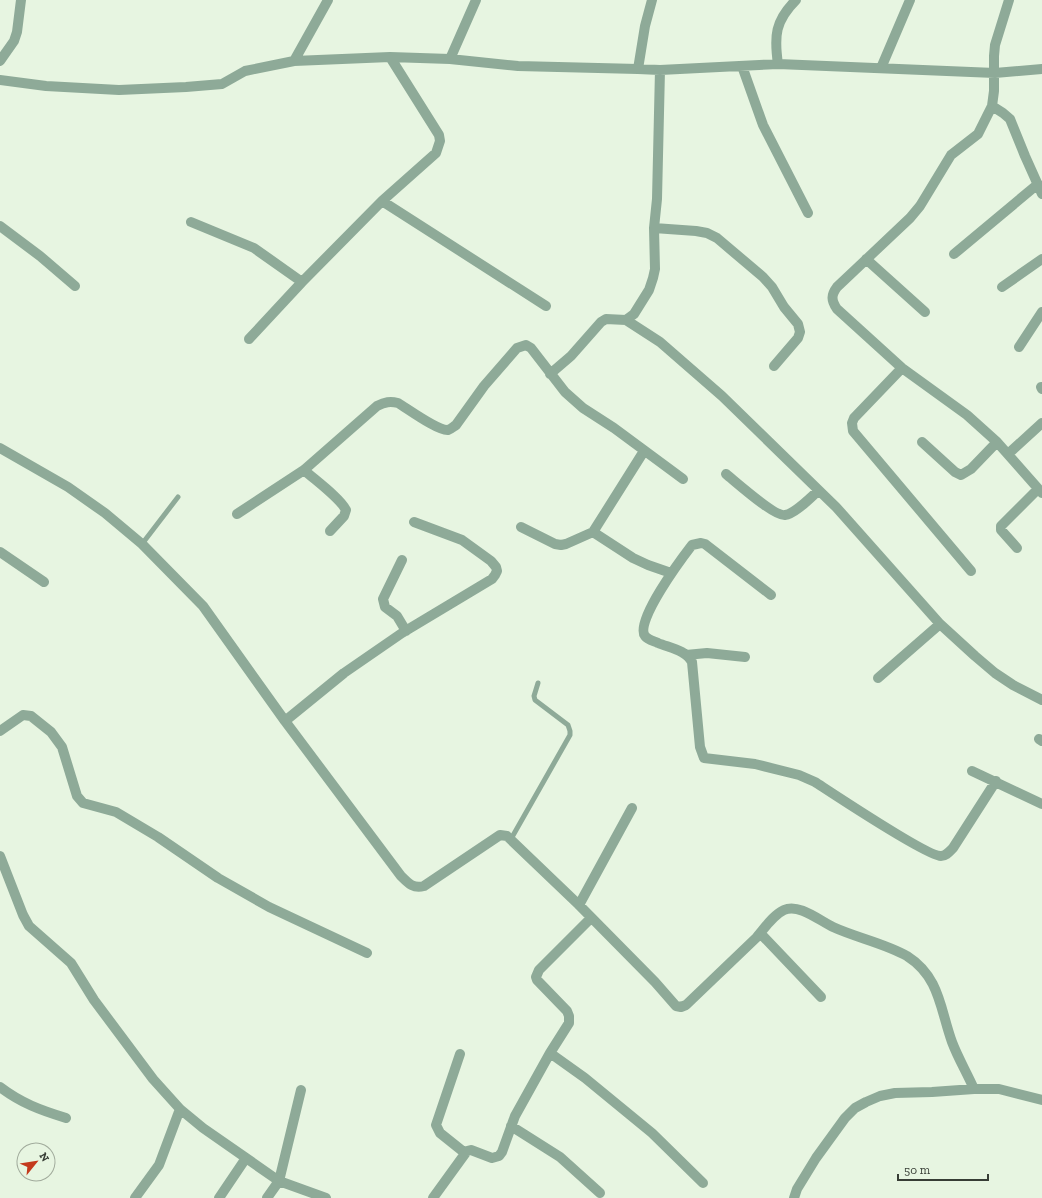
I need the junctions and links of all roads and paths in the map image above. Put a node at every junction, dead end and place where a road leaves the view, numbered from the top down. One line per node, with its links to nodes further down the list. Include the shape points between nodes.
1 (21, 0): 10 (street, via 14,41)
2 (328, 0): 11 (street)
3 (476, 0): 9 (street)
4 (652, 0): 15 (street)
5 (796, 0): 12 (street, via 786,10 776,31)
6 (910, 0): 14 (street)
7 (1009, 0): 18 (street, via 995,45)
8 (390, 57): 9 (street); 11 (street); 23 (street, via 439,135 440,141 436,153)
9 (450, 59): 15 (street, via 518,66)
10 (0, 61)
11 (294, 61): 19 (street, via 245,71 222,84 186,87 119,90 46,86)
12 (778, 64): 13 (street); 14 (street)
13 (742, 66): 17 (street); 24 (street, via 763,125)
14 (881, 68): 18 (street)
15 (638, 69): 17 (street)
16 (1042, 69): 18 (street)
17 (660, 70): 27 (street)
18 (995, 73): 20 (street)
19 (0, 80)
20 (992, 106): 21 (street, via 1010,119); 29 (street, via 978,134 951,154 915,212)
21 (1038, 184): 22 (street); 28 (street)
22 (1042, 194)
23 (382, 201): 31 (street); 34 (street)
24 (808, 213)
25 (191, 222): 31 (street, via 254,248)
26 (0, 226): 32 (street)
27 (654, 228): 37 (street, via 653,278 649,290 634,314); 40 (street, via 696,231 717,238 772,287 798,324 800,332 798,338)
28 (954, 254)
29 (866, 259): 35 (street); 41 (street, via 832,294 833,303)
30 (1042, 259): 33 (street)
31 (302, 282): 38 (street)
32 (75, 286)
33 (1002, 287)
34 (546, 306)
35 (925, 312)
36 (1042, 312): 39 (street)
37 (626, 320): 42 (street, via 606,319 600,322 571,356); 52 (street, via 660,342 722,396)
38 (249, 339)
39 (1019, 347)
40 (774, 366)
41 (902, 368): 45 (street, via 966,415); 64 (street, via 854,418 853,431)
42 (550, 374): 47 (street, via 583,408); 49 (street, via 531,348 522,346 517,348 484,386 452,428 439,428 398,402 384,402)
43 (1042, 423): 48 (street)
44 (922, 442): 45 (street, via 961,475 971,469)
45 (997, 442): 48 (street)
46 (0, 448): 60 (street, via 68,487)
47 (644, 451): 51 (street); 59 (street)
48 (1008, 454): 53 (street)
49 (304, 470): 55 (street); 58 (street, via 346,510 344,516)
50 (726, 474): 52 (street, via 771,510 782,515 792,512)
51 (683, 479)
52 (818, 491): 68 (street, via 836,507)
53 (1040, 491): 61 (street, via 1000,526)
54 (178, 497): 60 (lane)
55 (237, 514)
56 (414, 522): 69 (street, via 462,540 491,561 497,571 492,579)
57 (521, 527): 59 (street, via 561,545)
58 (330, 531)
59 (593, 532): 65 (street, via 633,558)
60 (142, 544): 75 (street, via 203,606)
61 (1017, 548)
62 (0, 552): 66 (street)
63 (402, 560): 69 (street, via 383,603 397,616)
64 (971, 571)
65 (671, 573): 67 (street, via 692,545 701,543); 70 (street, via 645,619 643,631 650,640)
66 (44, 582)
67 (771, 595)
68 (940, 624): 72 (street); 74 (street, via 995,673)
69 (406, 630): 75 (street, via 344,672)
70 (686, 654): 71 (street, via 707,653); 78 (street, via 693,666 700,747 704,758 755,764 799,775 939,857 953,848)
71 (745, 658)
72 (878, 678)
73 (538, 683): 81 (lane, via 535,700 568,725 570,735)
74 (1042, 700)
75 (285, 721): 81 (street, via 402,876 414,887 424,886 500,835)
76 (0, 731): 86 (street, via 23,715 31,716 51,732 62,747 77,796 84,802 121,814 218,878 269,907)
77 (972, 771): 78 (street)
78 (996, 781): 79 (street)
79 (1042, 804)
80 (632, 808): 83 (street)
81 (511, 839): 83 (street)
82 (0, 856): 94 (street, via 29,926 71,963 94,1000 153,1079)
83 (579, 905): 84 (street)
84 (591, 918): 85 (street, via 676,1006 681,1007); 88 (street, via 537,974 537,980 562,1004 569,1016 567,1028)
85 (760, 933): 87 (street); 91 (street, via 778,914 792,908 893,950 917,964 938,993 956,1052)
86 (367, 953)
87 (821, 997)
88 (550, 1053): 96 (street); 100 (street, via 652,1133)
89 (460, 1054): 97 (street, via 436,1125 440,1132)
90 (0, 1087): 95 (street, via 22,1102)
91 (974, 1089): 93 (street, via 998,1090); 107 (street, via 895,1093 880,1096 860,1105 845,1118 816,1158)
92 (301, 1090): 99 (street)
93 (1042, 1100)
94 (180, 1110): 98 (street); 102 (street, via 160,1165)
95 (66, 1118)
96 (511, 1126): 97 (street, via 502,1152 496,1158 471,1150); 101 (street, via 560,1157)
97 (465, 1153): 106 (street)
98 (246, 1158): 99 (street); 103 (street)
99 (279, 1181): 104 (street); 105 (street)
100 (703, 1182)
101 (600, 1193)
102 (135, 1198)
103 (219, 1198)
104 (267, 1198)
105 (326, 1198)
106 (433, 1198)
107 (794, 1198)

